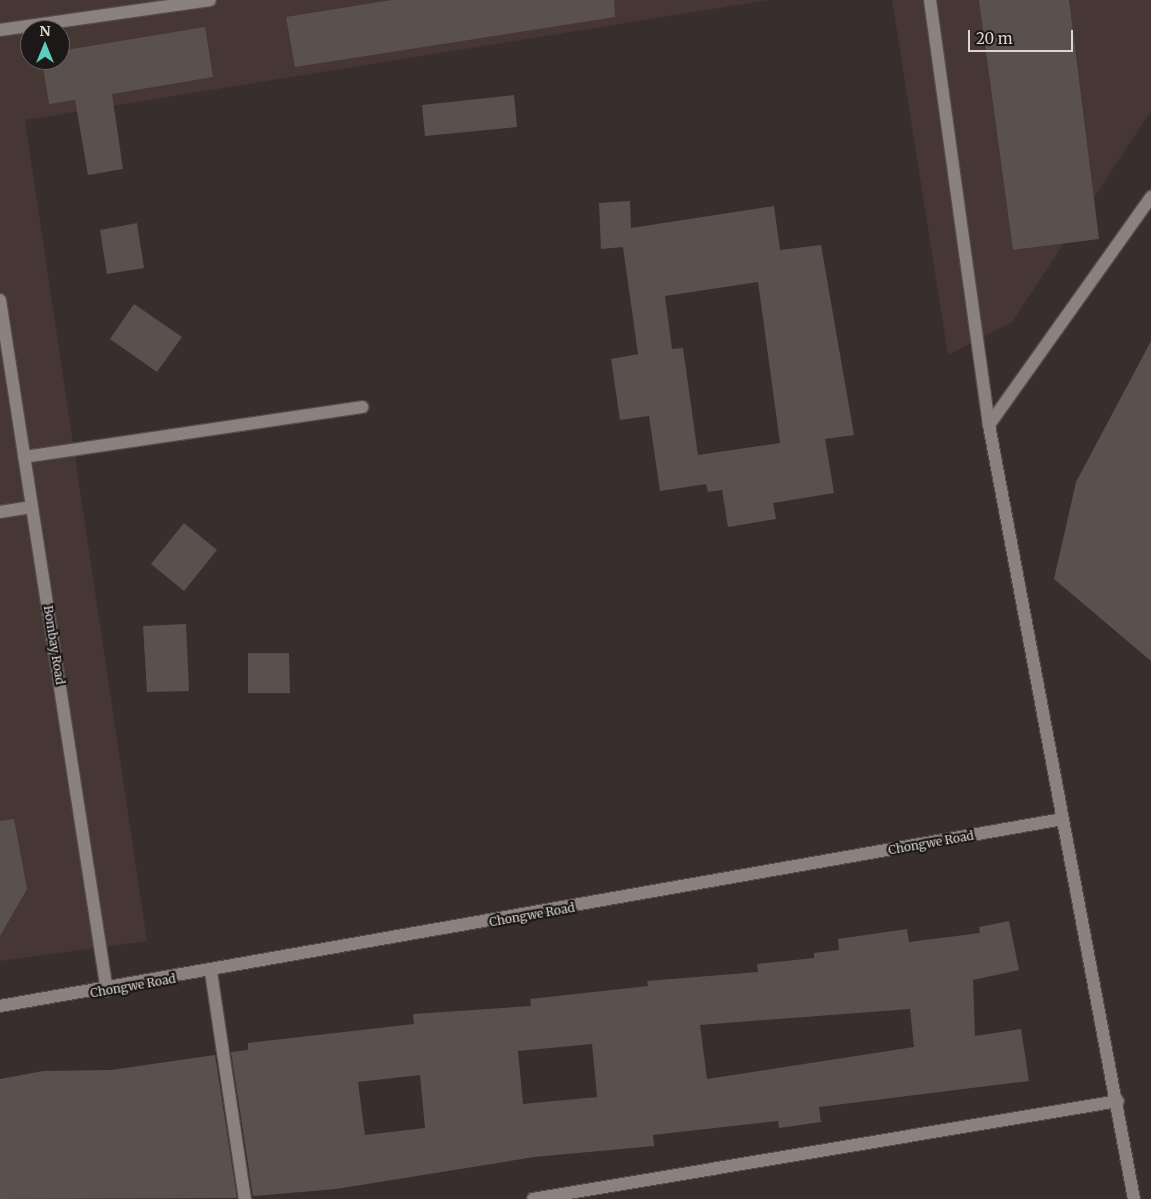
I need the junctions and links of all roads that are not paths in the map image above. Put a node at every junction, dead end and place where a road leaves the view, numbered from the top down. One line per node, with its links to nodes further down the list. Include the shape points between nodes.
1 (210, 0): 3 (street)
2 (930, 0): 7 (street)
3 (0, 30)
4 (1151, 197): 7 (street)
5 (0, 300): 8 (street, Bombay Road)
6 (362, 407): 8 (street)
7 (989, 425): 11 (street)
8 (24, 457): 9 (street, Bombay Road)
9 (32, 507): 10 (street); 13 (street, Bombay Road)
10 (0, 512)
11 (1063, 819): 12 (street, Chongwe Road); 15 (street)
12 (211, 972): 13 (street, Chongwe Road); 16 (street)
13 (107, 991): 14 (street, Chongwe Road)
14 (0, 1006)
15 (1118, 1100): 17 (street); 18 (street)
16 (245, 1199)
17 (533, 1199)
18 (1134, 1199)

